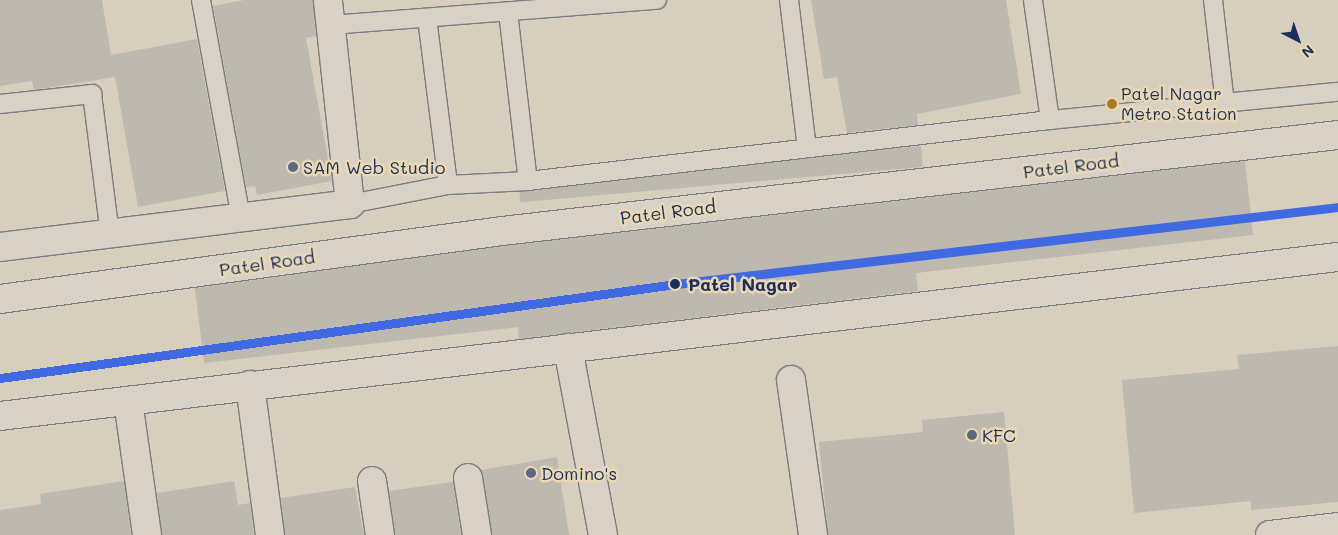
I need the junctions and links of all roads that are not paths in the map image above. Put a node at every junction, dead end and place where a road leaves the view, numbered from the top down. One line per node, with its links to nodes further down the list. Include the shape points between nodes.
1 (201, 0): 18 (lane)
2 (657, 0): 6 (lane)
3 (789, 0): 14 (lane)
4 (1033, 0): 12 (lane)
5 (1213, 0): 11 (lane)
6 (508, 12): 8 (lane); 15 (lane)
7 (329, 13): 8 (lane); 17 (main road)
8 (427, 18): 16 (lane)
9 (1338, 92): 11 (lane)
10 (0, 104): 19 (lane, via 92,94)
11 (1225, 104): 12 (lane)
12 (1050, 120): 14 (lane)
13 (1338, 135): 22 (main road, Patel Road, via 502,231)
14 (807, 148): 15 (lane)
15 (528, 181): 16 (lane)
16 (448, 186): 17 (lane)
17 (350, 204): 18 (main road)
18 (241, 218): 19 (main road)
19 (110, 234): 20 (main road)
20 (0, 248)
21 (1338, 257): 23 (main road)
22 (0, 299)
23 (568, 348): 25 (main road); 35 (main road)
24 (791, 380): 36 (main road)
25 (250, 385): 26 (main road); 32 (main road)
26 (128, 401): 27 (main road); 31 (main road)
27 (0, 416)
28 (468, 478): 34 (main road)
29 (372, 481): 33 (main road)
30 (1338, 527): 37 (main road)
31 (147, 535)
32 (270, 535)
33 (380, 535)
34 (477, 535)
35 (603, 535)
36 (813, 535)
37 (1270, 535)

